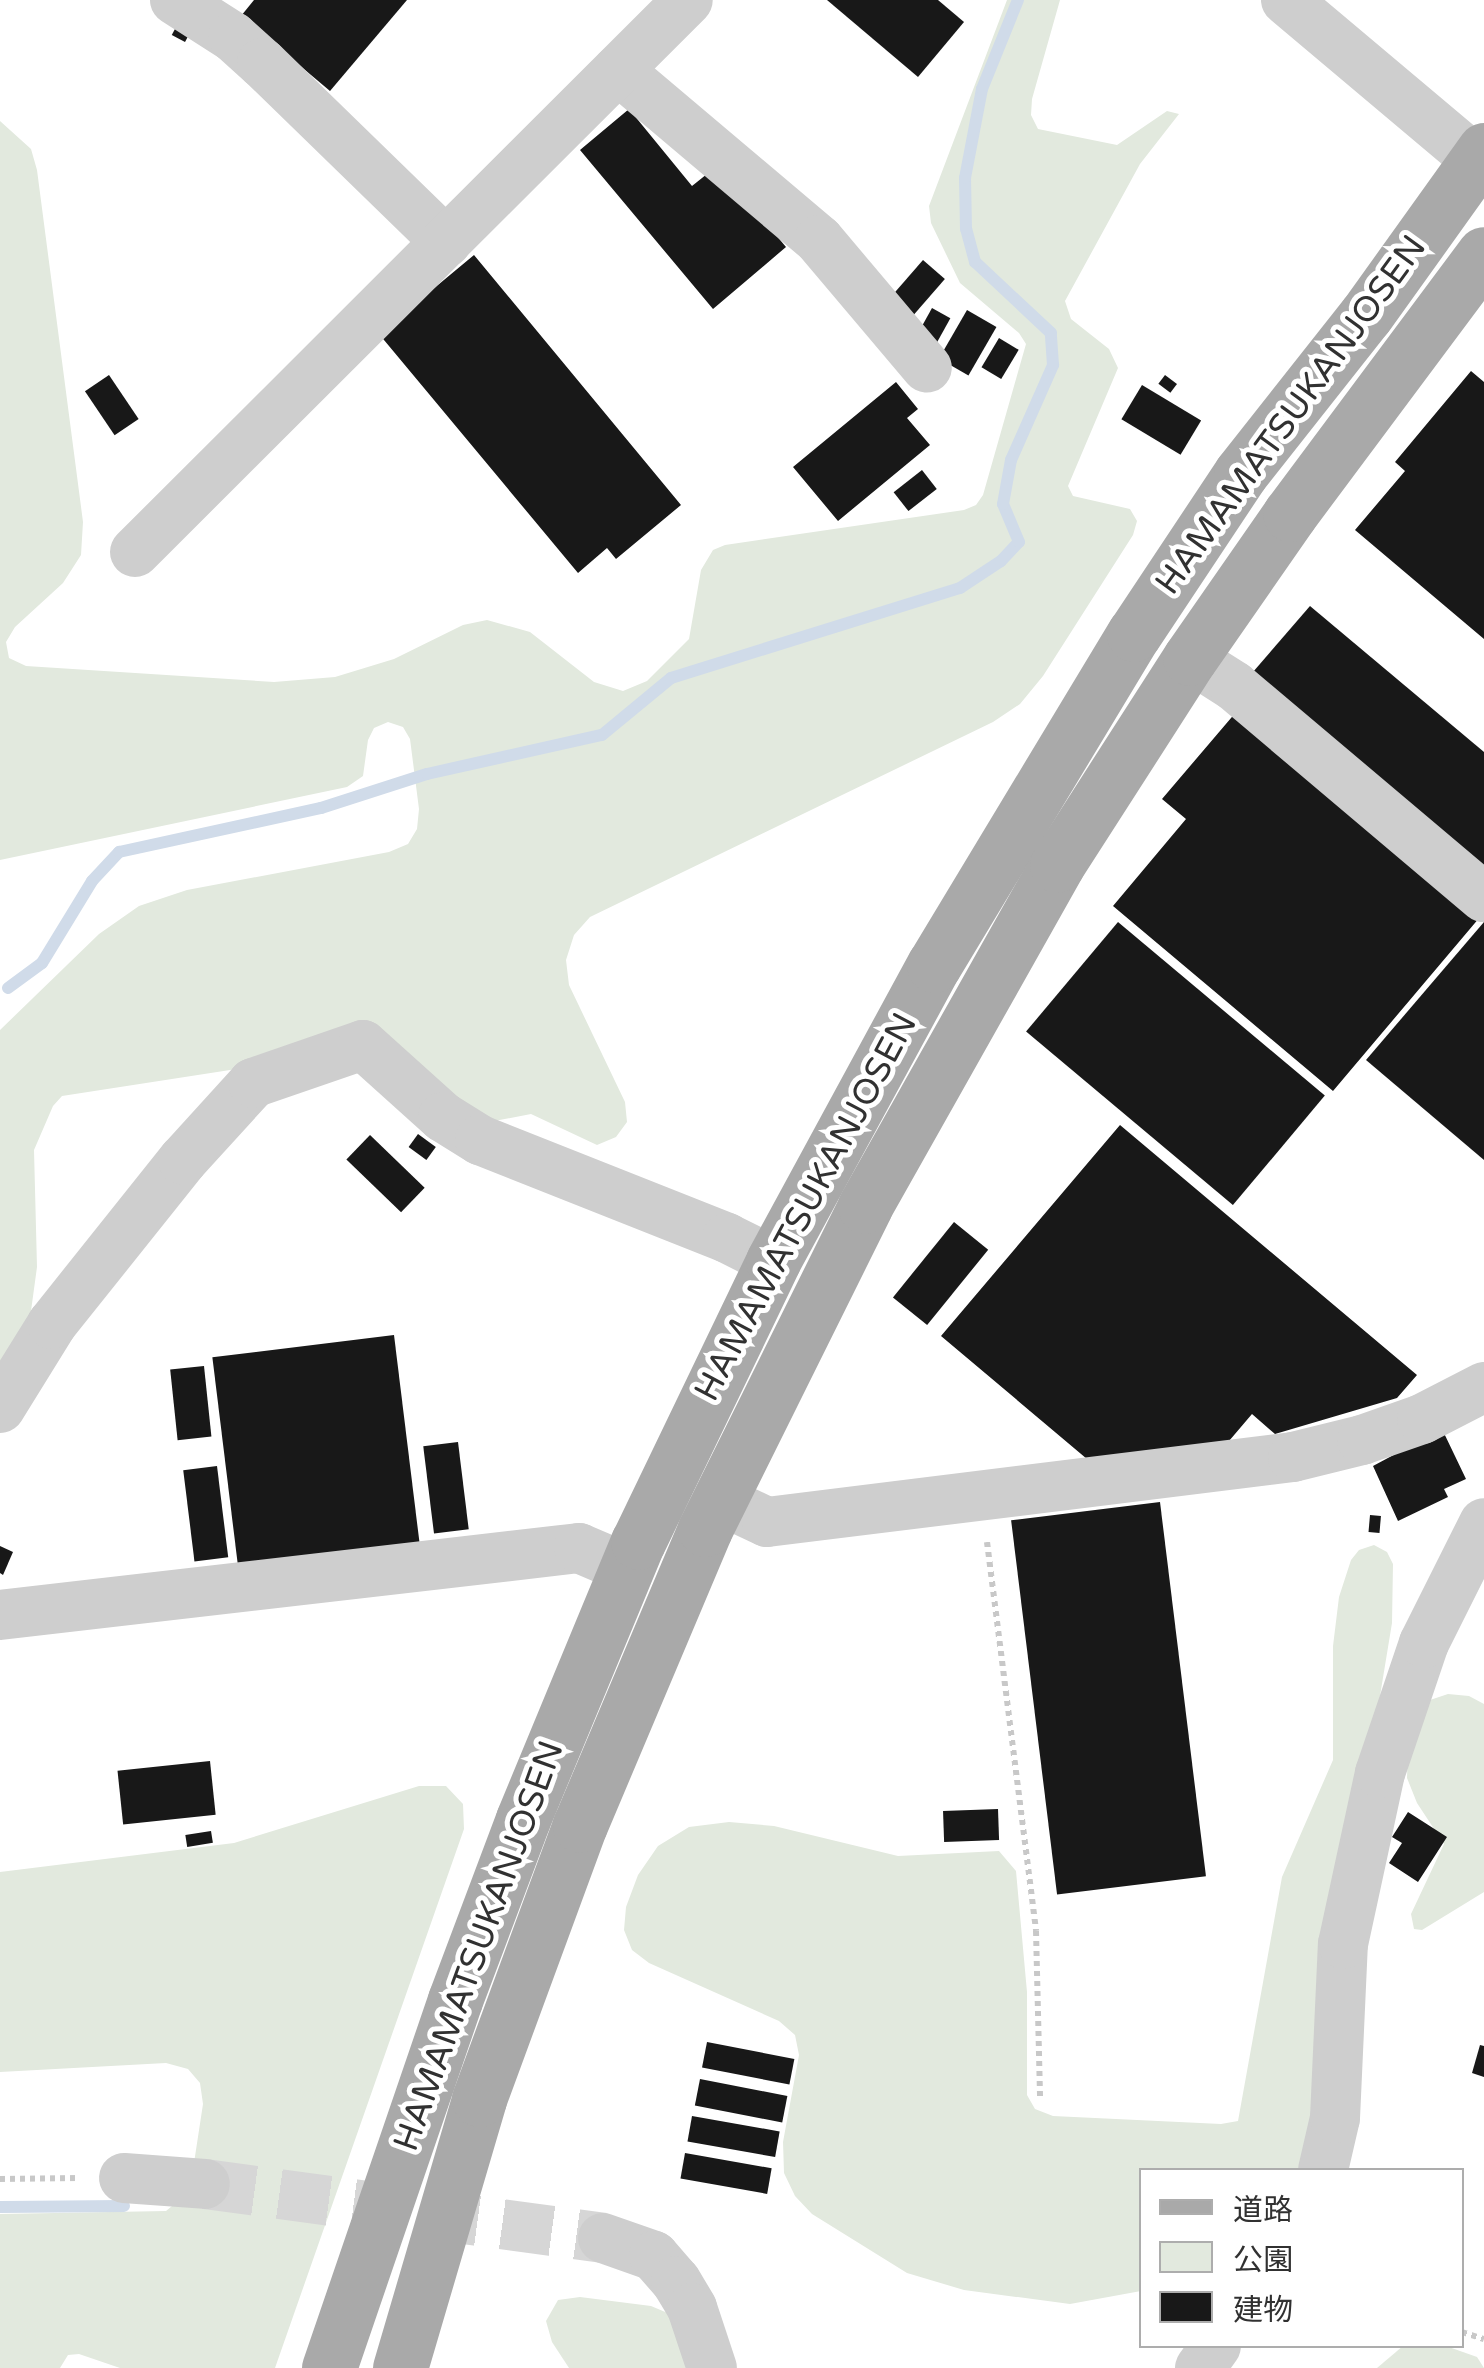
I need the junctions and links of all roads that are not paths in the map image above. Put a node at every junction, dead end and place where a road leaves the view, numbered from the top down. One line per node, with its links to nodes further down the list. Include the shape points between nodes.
1 (175, 0): 6 (street, via 262,62)
2 (688, 0): 4 (street)
3 (1286, 0): 5 (street)
4 (618, 70): 6 (street); 8 (street, via 819,240)
5 (1482, 159): 12 (main road, HAMAMATSUKANJOSEN, via 1241,473 1134,634 944,948)
6 (446, 242): 9 (street)
7 (1484, 254): 10 (main road, HAMAMATSUKANJOSEN)
8 (927, 368)
9 (134, 552)
10 (1190, 658): 11 (street, via 1234,686); 15 (main road, HAMAMATSUKANJOSEN, via 958,1034)
11 (1484, 897)
12 (773, 1261): 14 (street, via 480,1140 363,1045 253,1083 52,1324); 17 (main road, HAMAMATSUKANJOSEN)
13 (1484, 1387): 15 (street, via 1422,1419 1293,1457 767,1522)
14 (0, 1408)
15 (720, 1500): 24 (main road, HAMAMATSUKANJOSEN, via 544,1916 455,2174)
16 (1484, 1524): 19 (street, via 1424,1643 1380,1773 1344,1944 1335,2118)
17 (626, 1568): 18 (street, via 579,1548); 23 (main road, HAMAMATSUKANJOSEN, via 475,1946)
18 (0, 1615)
19 (1323, 2168)
20 (124, 2178): 21 (street)
21 (205, 2184)
22 (603, 2238): 25 (street, via 654,2256 676,2281)
23 (329, 2368)
24 (400, 2368)
25 (712, 2368)

